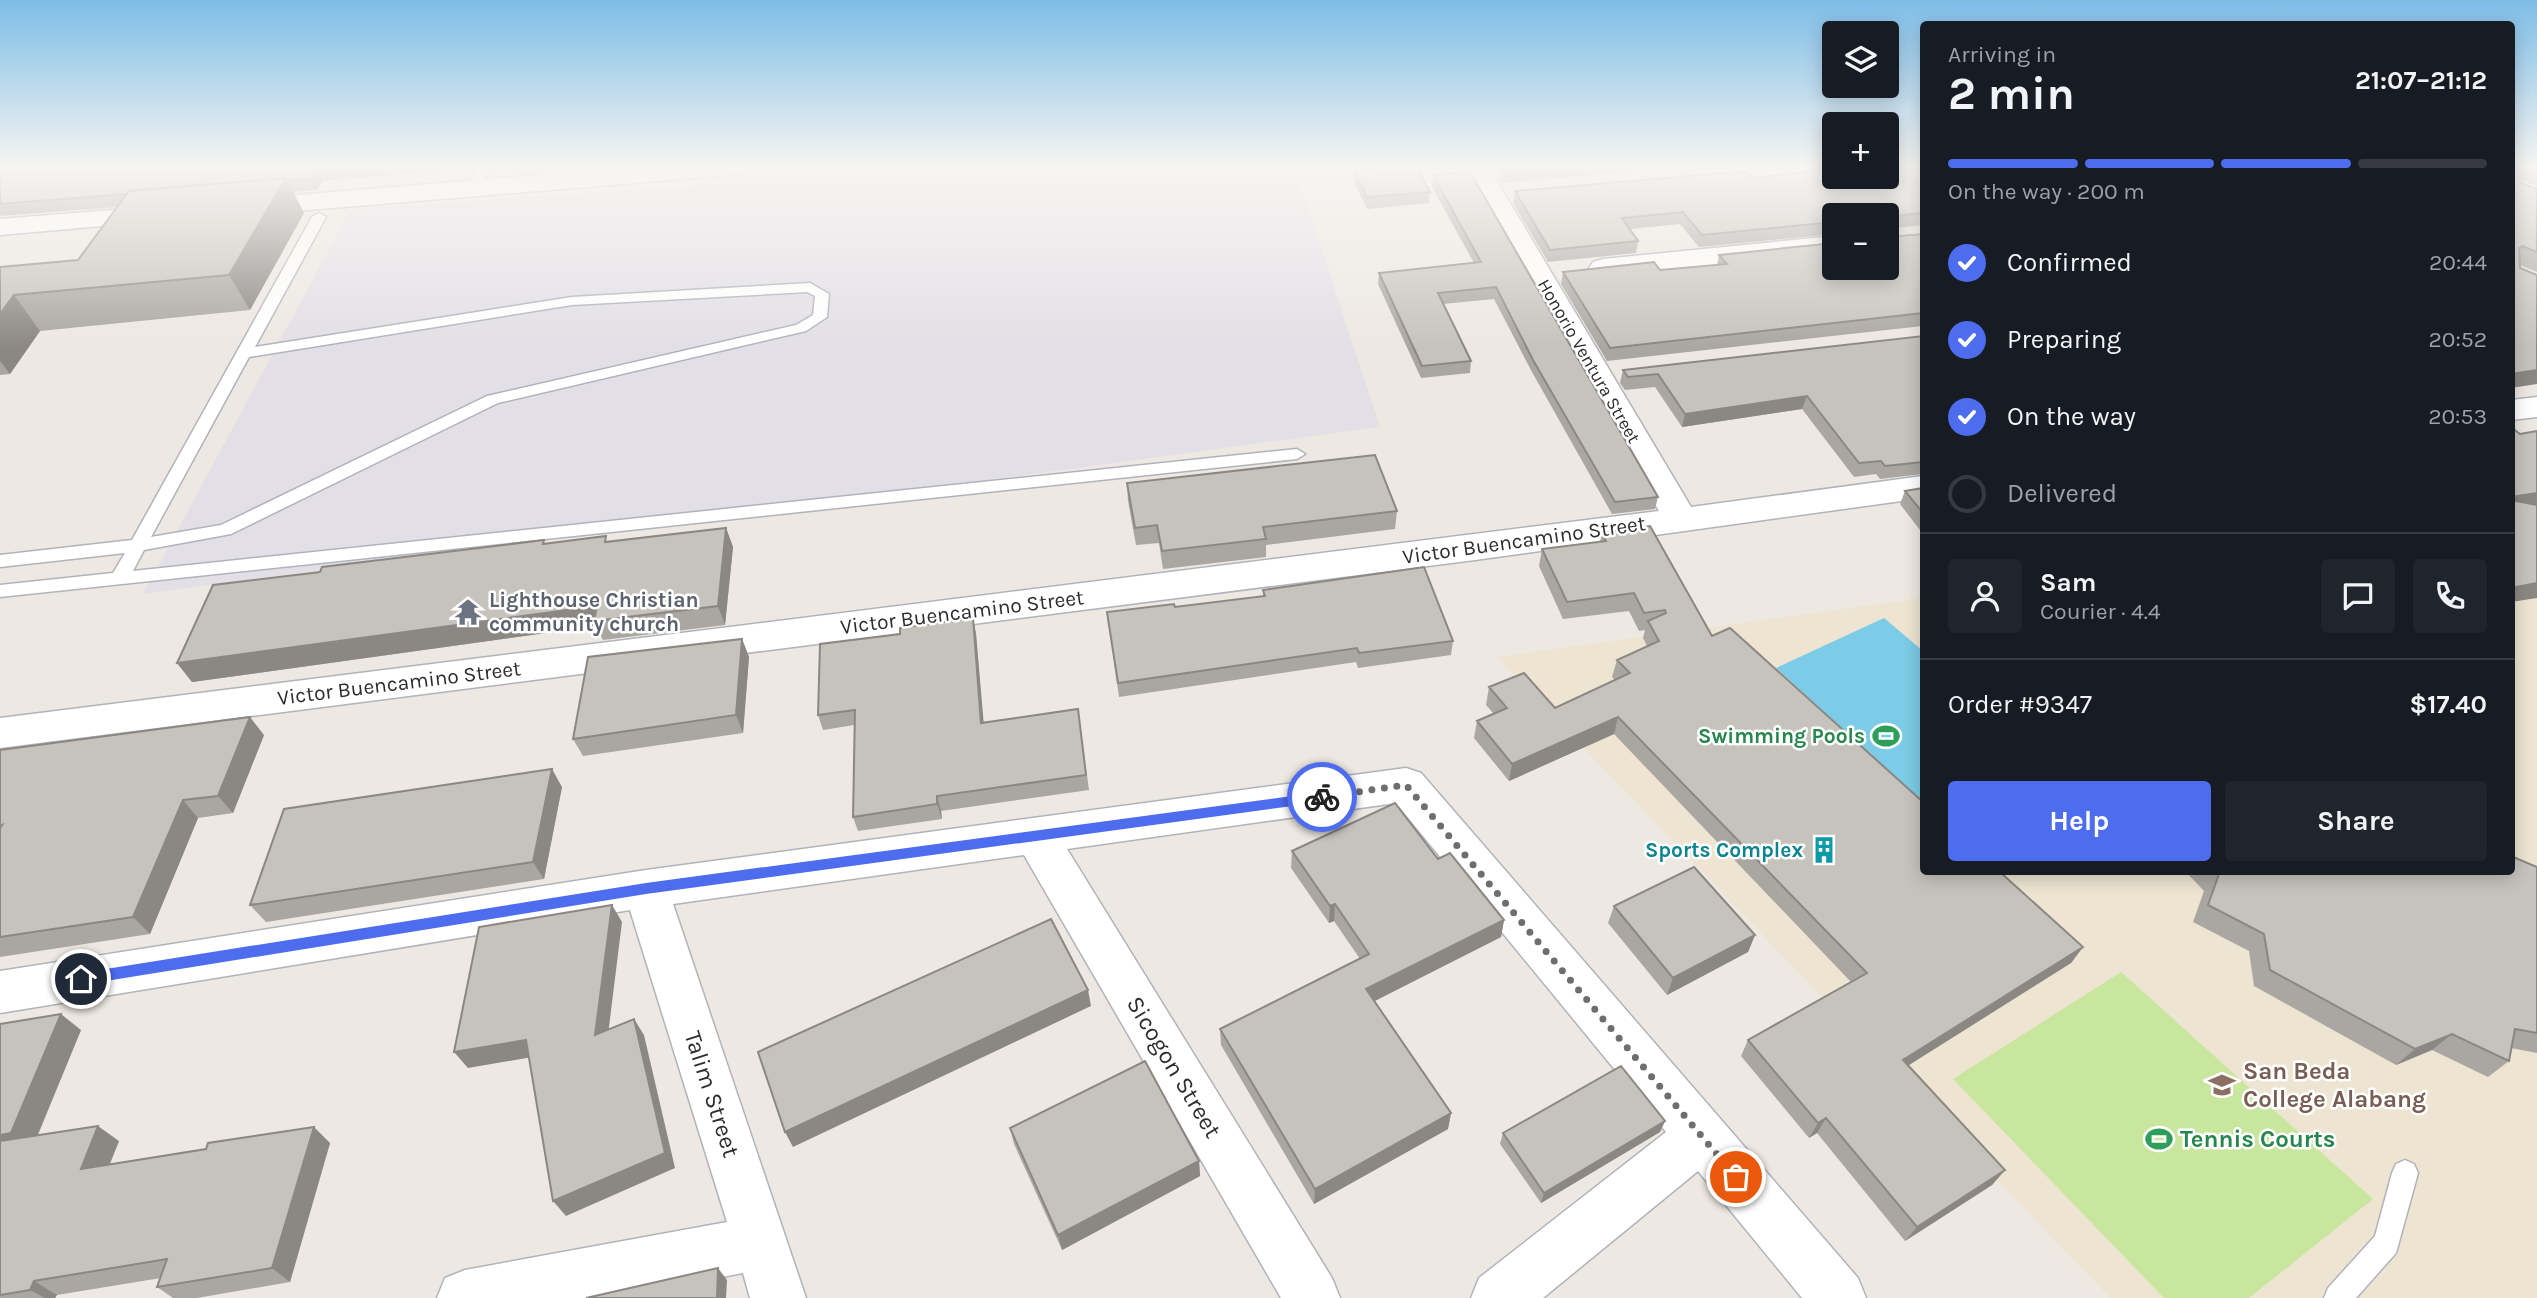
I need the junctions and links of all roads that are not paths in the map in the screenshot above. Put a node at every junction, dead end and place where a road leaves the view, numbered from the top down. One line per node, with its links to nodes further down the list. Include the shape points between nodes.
1 (314, 227): 5 (lane)
2 (1528, 227): 4 (street, Honorio Ventura Street)
3 (1822, 245): 4 (street)
4 (1560, 273): 7 (street, Honorio Ventura Street)
5 (244, 353): 13 (lane); 13 (lane, via 572,301 810,287 822,294 820,317 801,328 493,399 225,530)
6 (1631, 371): 7 (street)
7 (1597, 374): 12 (street, Honorio Ventura Street)
8 (2537, 407): 9 (street)
9 (2515, 410)
10 (1297, 454): 15 (lane)
11 (1920, 487): 12 (street, Victor Buencamino Street)
12 (1681, 519): 17 (street, Victor Buencamino Street)
13 (138, 545): 14 (lane); 15 (lane)
14 (0, 561)
15 (120, 577): 16 (lane)
16 (0, 591)
17 (0, 733)
18 (1036, 836): 19 (street); 21 (street, via 1406,785); 26 (street, Sicogon Street)
19 (646, 889): 20 (street); 23 (street, Talim Street)
20 (0, 992)
21 (1702, 1136): 27 (street); 28 (street)
22 (2405, 1173): 29 (lane, via 2386,1243)
23 (760, 1243): 24 (street); 25 (street, Talim Street)
24 (465, 1298)
25 (778, 1298)
26 (1312, 1298)
27 (1499, 1298)
28 (1838, 1298)
29 (2338, 1298)

